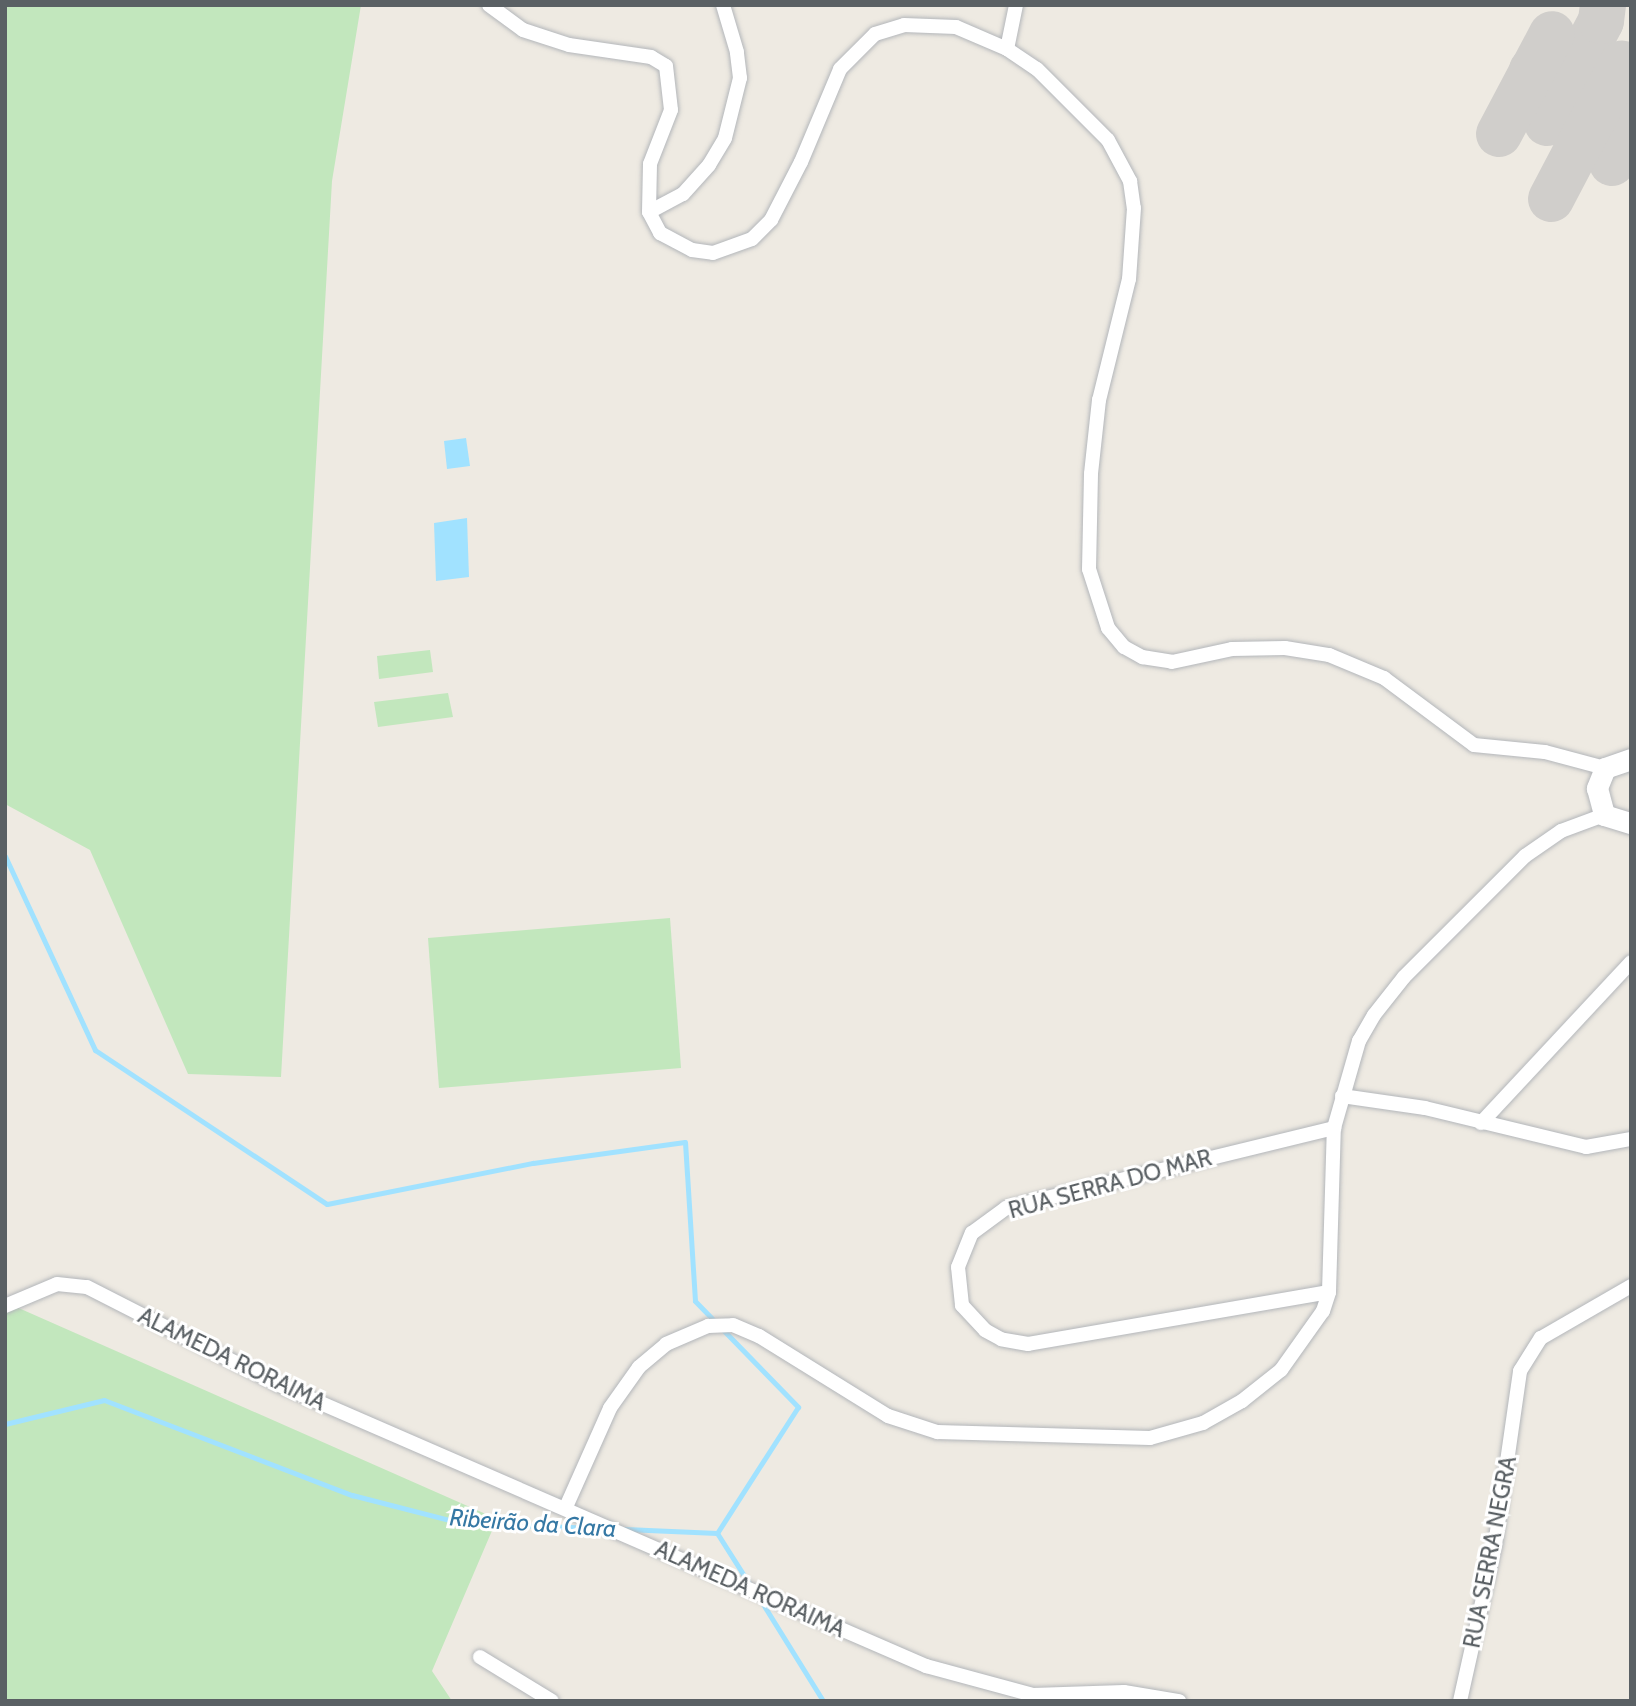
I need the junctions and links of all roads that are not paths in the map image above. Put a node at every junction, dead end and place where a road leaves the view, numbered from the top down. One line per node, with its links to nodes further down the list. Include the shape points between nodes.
1 (489, 5): 5 (street, via 523,30 569,45 651,57 666,66 671,110 650,164)
2 (723, 5): 5 (street, via 740,78 725,138 683,194)
3 (1016, 5): 4 (street)
4 (1007, 49): 5 (street, via 956,27 929,23 904,24 875,34 840,69 785,196 752,239 713,253 692,250 660,233); 7 (street, via 1037,69 1096,126 1130,181 1134,208 1129,279 1099,400 1091,474 1089,569 1108,628 1124,647 1142,657 1172,662 1232,649 1285,648 1329,655 1384,678 1474,745 1545,752)
5 (649, 212)
6 (1631, 759): 7 (street)
7 (1605, 768): 8 (street, via 1597,788)
8 (1604, 815): 9 (street); 11 (street, via 1561,831 1525,856 1404,977 1359,1041)
9 (1631, 823)
10 (1631, 962): 12 (street)
11 (1342, 1096): 12 (street, via 1425,1108); 13 (street)
12 (1481, 1124): 14 (street, via 1586,1147)
13 (1334, 1128): 16 (street); 16 (street, RUA SERRA DO MAR, via 1006,1209 972,1233 958,1267 962,1305 1000,1339 1028,1344)
14 (1631, 1139)
15 (1631, 1286): 22 (street, RUA SERRA NEGRA, via 1541,1338 1520,1371 1495,1545)
16 (1329, 1292): 18 (street, via 1306,1340 1281,1370 1242,1401 1203,1423 1150,1438 969,1436 913,1427 759,1336 733,1325 708,1326 666,1344 639,1367 610,1409)
17 (5, 1306): 18 (street, ALAMEDA RORAIMA, via 57,1284 73,1283 276,1384)
18 (566, 1507): 21 (street, ALAMEDA RORAIMA, via 964,1679 1033,1695 1124,1692)
19 (480, 1657): 20 (street)
20 (552, 1701)
21 (1179, 1701)
22 (1460, 1701)

